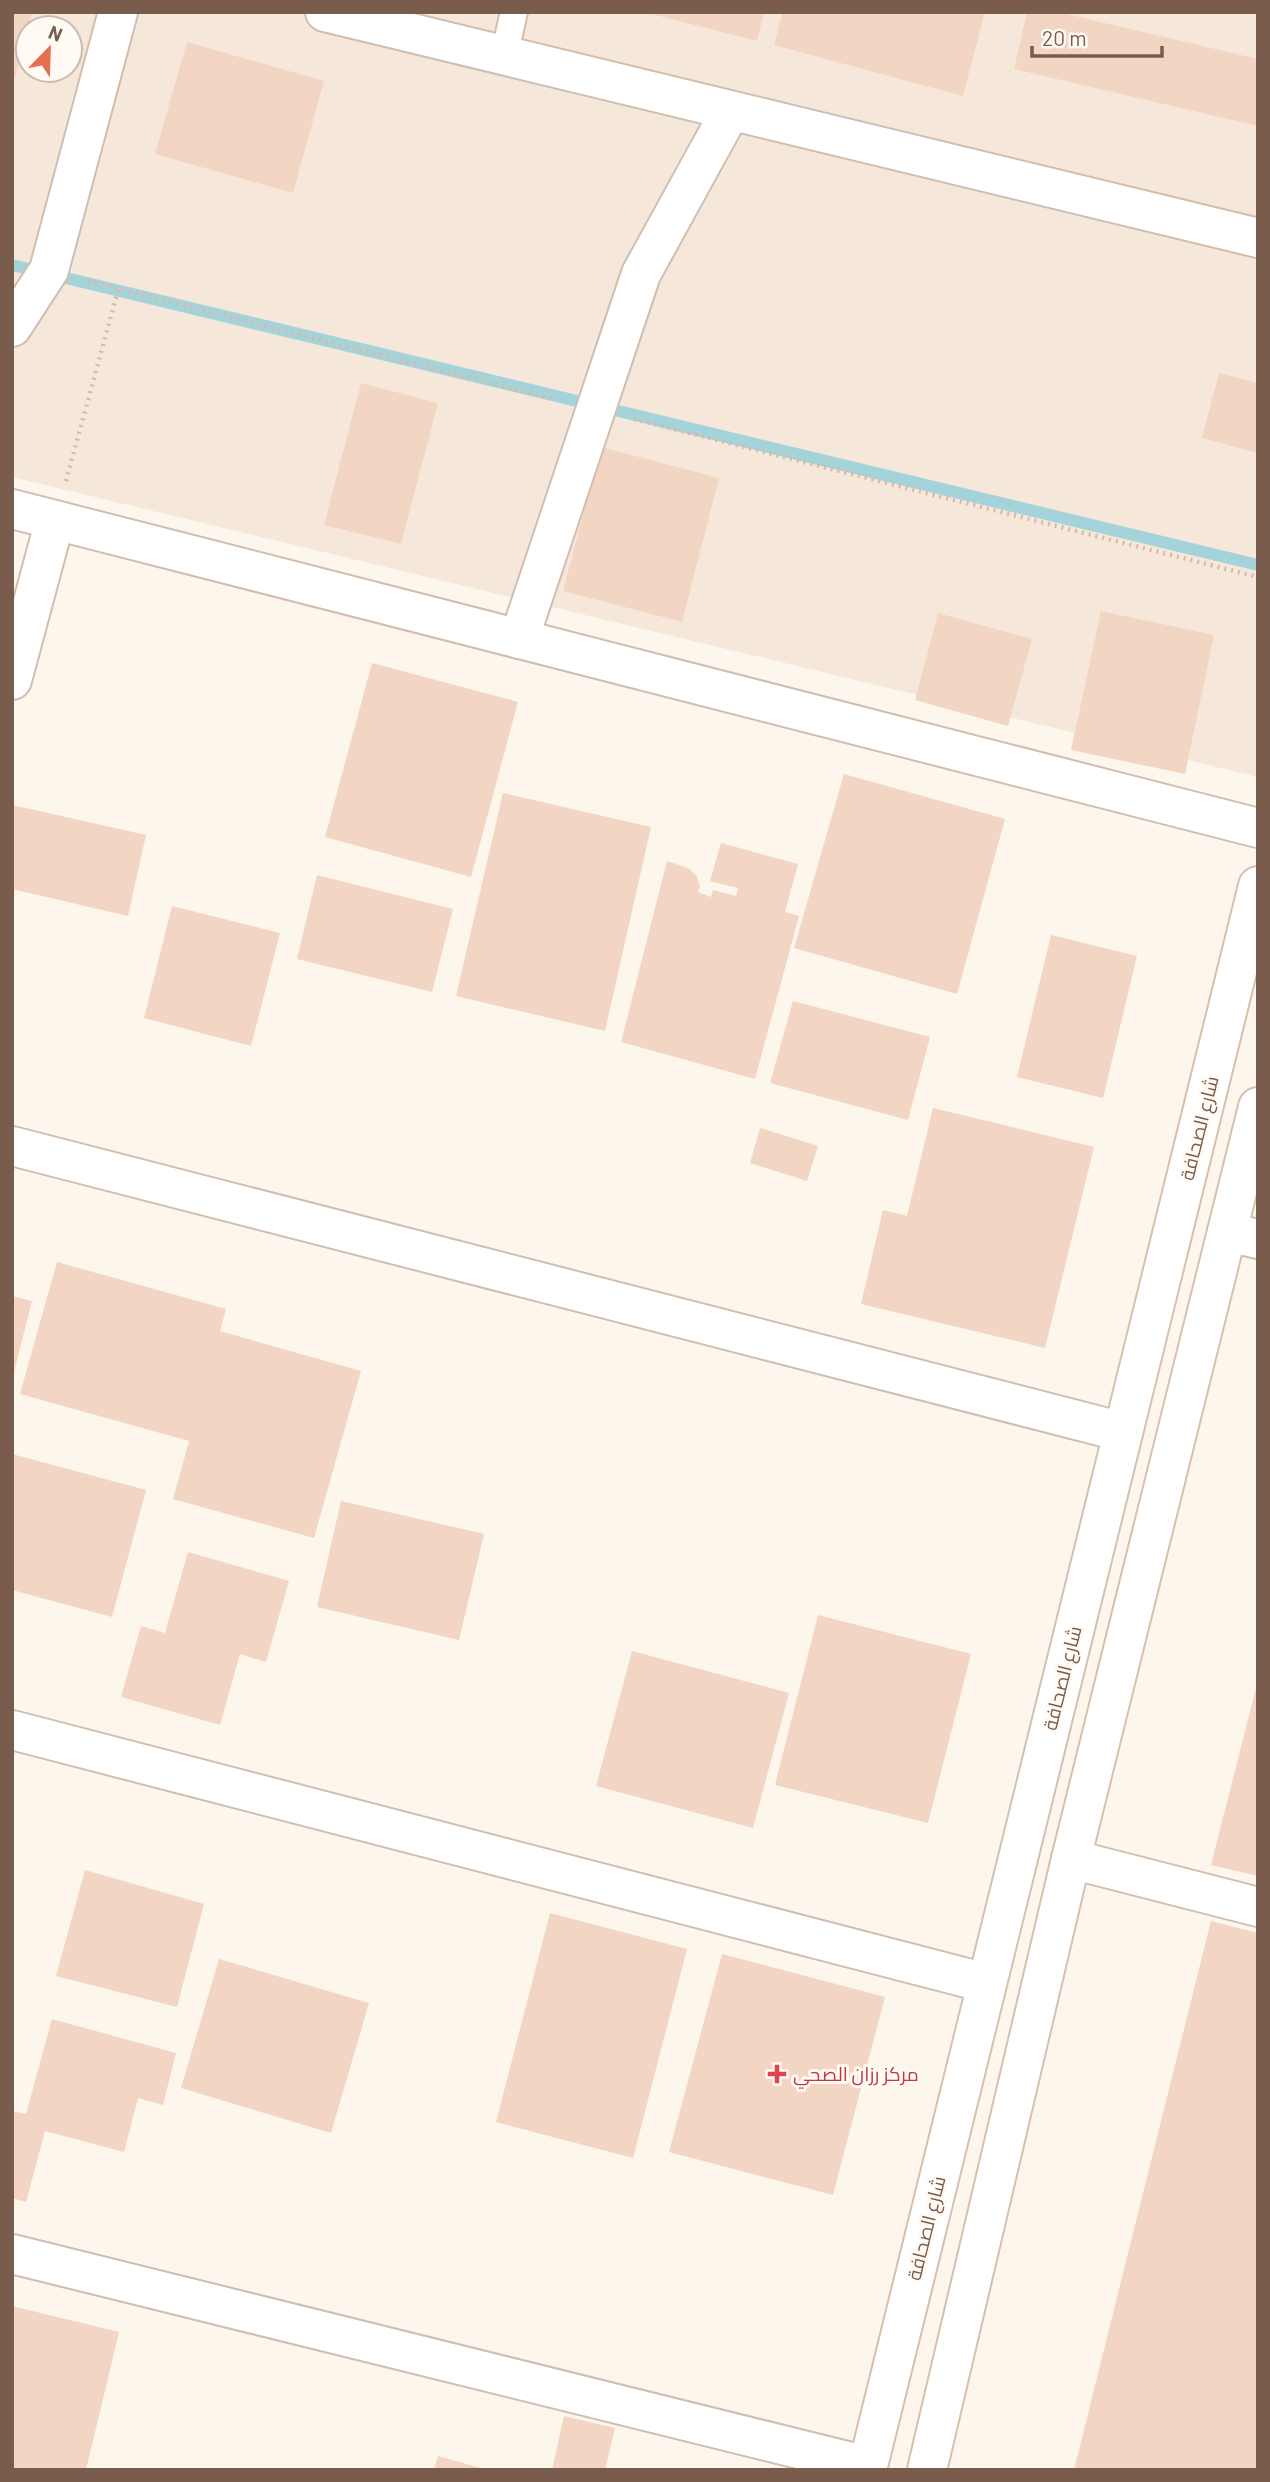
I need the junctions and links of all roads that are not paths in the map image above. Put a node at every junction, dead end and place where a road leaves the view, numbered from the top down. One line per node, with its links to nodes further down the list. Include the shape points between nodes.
1 (118, 12): 7 (street, via 49,270)
2 (325, 12): 4 (street)
3 (514, 12): 4 (lane)
4 (504, 56): 5 (street)
5 (730, 111): 6 (street); 10 (street, via 641,274)
6 (1258, 238)
7 (12, 327)
8 (12, 509): 9 (street)
9 (55, 520): 10 (street); 11 (street)
10 (519, 639): 12 (street)
11 (12, 680)
12 (1258, 828)
13 (1258, 886): 17 (street, شارع الصحافة)
14 (1258, 1107): 16 (street)
15 (12, 1146): 17 (street)
16 (1242, 1236): 19 (street)
17 (1123, 1432): 21 (street, شارع الصحافة)
18 (12, 1730): 21 (street)
19 (1071, 1859): 20 (street); 24 (street)
20 (1258, 1907)
21 (986, 1983): 23 (street, شارع الصحافة)
22 (12, 2255): 23 (street)
23 (867, 2468)
24 (927, 2470)

